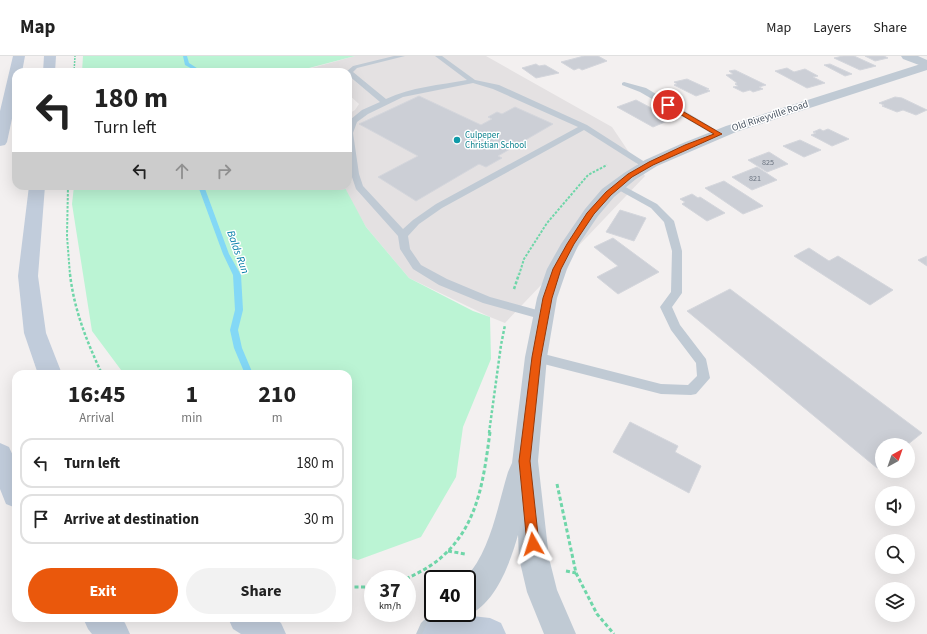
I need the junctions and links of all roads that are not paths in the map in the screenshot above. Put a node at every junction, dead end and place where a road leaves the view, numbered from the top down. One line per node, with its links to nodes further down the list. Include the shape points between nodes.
1 (18, 56): 7 (main road)
2 (50, 56): 8 (main road)
3 (402, 56): 9 (lane)
4 (438, 56): 11 (lane)
5 (908, 56): 6 (street)
6 (927, 65): 17 (street, Old Rixeyville Road)
7 (15, 68)
8 (49, 68)
9 (352, 70)
10 (352, 74): 14 (lane)
11 (473, 81): 14 (lane, via 414,91); 16 (lane, via 496,87)
12 (624, 84): 17 (lane, via 642,90)
13 (12, 85): 18 (main road)
14 (385, 102): 15 (lane, via 365,112)
15 (352, 126)
16 (584, 127): 20 (lane); 23 (lane, via 439,206)
17 (718, 134): 20 (street, Old Rixeyville Road)
18 (0, 142)
19 (352, 154): 23 (lane, via 359,187)
20 (647, 166): 21 (street, Old Rixeyville Road)
21 (618, 186): 24 (street, Old Rixeyville Road, via 608,193 591,213 570,244 557,269); 25 (lane, via 654,206 669,221 677,251 676,293 666,307 675,327 702,362 704,378 691,390 661,389)
22 (37, 190): 26 (main road, via 28,276 35,333)
23 (403, 235): 24 (lane, via 405,249 417,267 443,282 487,300)
24 (544, 316): 25 (street, Old Rixeyville Road)
25 (536, 357): 28 (street, Old Rixeyville Road)
26 (49, 370)
27 (0, 455): 29 (main road)
28 (525, 461): 30 (street, via 492,565); 39 (street, Old Rixeyville Road, via 534,558 542,592)
29 (12, 485)
30 (476, 589)
31 (104, 622): 34 (main road)
32 (250, 622): 35 (main road)
33 (444, 622): 36 (street)
34 (114, 634)
35 (270, 634)
36 (432, 634)
37 (438, 634): 38 (main road, via 463,631)
38 (490, 634)
39 (560, 634)

